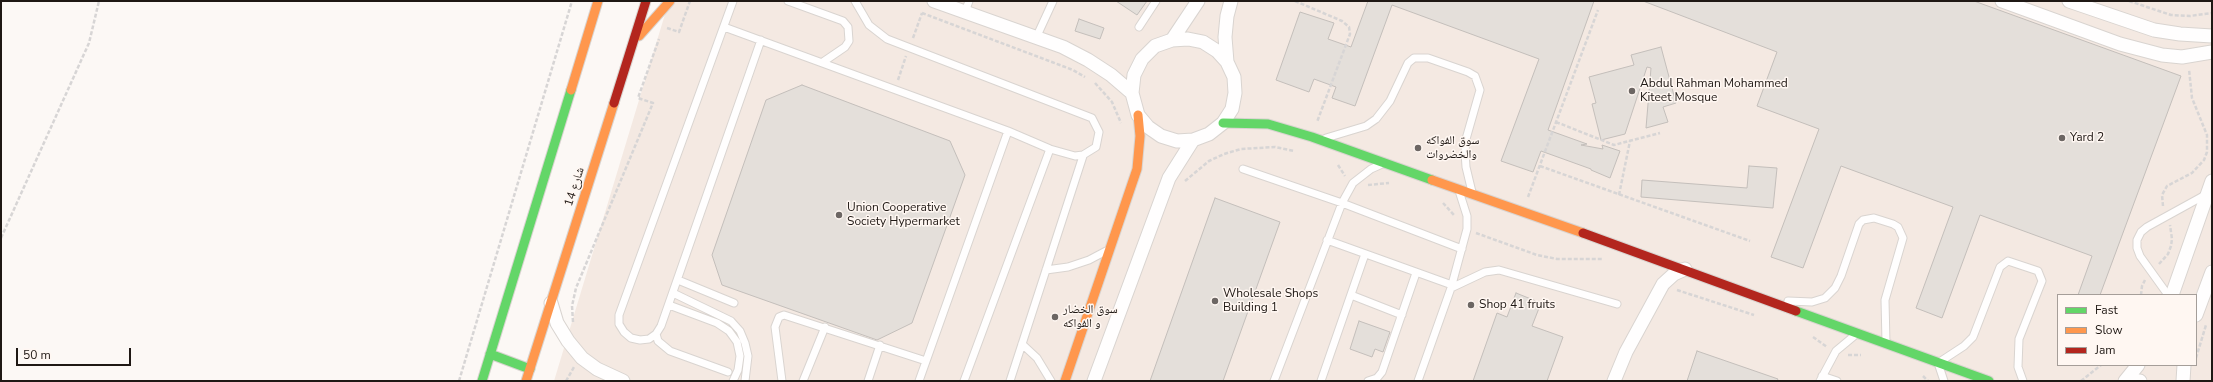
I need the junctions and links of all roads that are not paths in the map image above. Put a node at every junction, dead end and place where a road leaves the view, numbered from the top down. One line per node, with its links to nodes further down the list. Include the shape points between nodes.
1 (598, 1): 67 (street)
2 (646, 1): 21 (street, شارع 14)
3 (670, 1): 21 (street)
4 (733, 1): 15 (lane)
5 (788, 1): 23 (lane, via 843,21 848,27 849,41 845,47)
6 (855, 1): 32 (lane, via 868,25 887,39 1092,118 1097,124 1099,139 1090,152)
7 (934, 1): 14 (street)
8 (1053, 1): 18 (lane)
9 (1156, 1): 16 (lane)
10 (1198, 1): 20 (street)
11 (1231, 1): 24 (street, via 1225,37)
12 (2002, 1): 22 (street, via 2128,46 2162,55 2189,56)
13 (2068, 1): 17 (street, via 2154,30)
14 (967, 7): 18 (street)
15 (724, 27): 19 (lane); 62 (lane, via 619,315 622,328 631,338 648,339)
16 (1139, 27)
17 (2212, 36)
18 (1036, 38): 25 (street, via 1063,47 1088,60)
19 (761, 40): 23 (lane); 48 (lane)
20 (1172, 40): 24 (street, via 1188,38 1204,42 1217,50); 25 (street, via 1155,46 1142,59 1134,75)
21 (634, 41): 55 (street, شارع 14)
22 (2212, 52)
23 (823, 62): 28 (lane)
24 (1227, 62): 27 (street, via 1234,77 1235,93 1232,109)
25 (1132, 93): 26 (street)
26 (1138, 115): 30 (street, via 1148,127 1161,136 1177,141); 41 (street, via 1140,136 1137,169)
27 (1223, 123): 29 (street, via 1268,124); 30 (street, via 1209,134)
28 (1008, 131): 31 (lane); 68 (lane)
29 (1316, 138): 33 (street); 38 (lane, via 1366,126 1376,119 1384,111 1408,63 1421,56 1468,72 1479,83 1480,90 1466,138 1466,167)
30 (1193, 140): 88 (street, via 1169,178)
31 (1050, 149): 32 (lane); 84 (lane)
32 (1083, 156): 45 (lane)
33 (1384, 163): 36 (street); 39 (lane, via 1371,169 1353,183)
34 (1243, 169): 39 (lane)
35 (2212, 181): 37 (street)
36 (1459, 190): 38 (street); 42 (lane, via 1464,203 1467,229)
37 (2207, 194): 51 (lane, via 2141,232 2137,240 2140,256); 52 (street)
38 (1472, 195): 44 (street)
39 (1342, 203): 40 (lane); 42 (lane)
40 (1327, 240): 43 (lane); 89 (lane)
41 (1112, 246): 45 (lane, via 1089,260 1068,267); 87 (street)
42 (1462, 249): 49 (lane)
43 (1365, 254): 47 (lane); 53 (lane)
44 (1685, 269): 54 (street); 93 (street, via 1674,274 1663,284 1626,352)
45 (1046, 270): 64 (lane)
46 (2212, 272): 60 (street)
47 (1416, 273): 49 (lane); 59 (lane)
48 (678, 280): 50 (lane); 56 (lane)
49 (1451, 287): 57 (lane, via 1485,272 1499,270); 92 (lane)
50 (673, 293): 58 (lane); 79 (lane, via 724,318 740,331 748,356)
51 (2167, 294)
52 (2172, 294)
53 (1351, 295): 59 (lane); 90 (lane)
54 (1768, 300): 63 (street); 66 (lane, via 1812,302 1824,298 1835,288 1841,276 1859,224 1868,218 1893,224 1898,227 1903,238 1885,300)
55 (551, 303): 72 (street, شارع 14); 77 (street, via 568,342 582,358 597,369)
56 (734, 303)
57 (1617, 304)
58 (669, 305): 62 (lane); 78 (lane, via 717,323 728,331 736,342 740,356)
59 (1402, 315): 91 (lane, via 1382,372 1377,378)
60 (2202, 317)
61 (825, 327): 65 (lane); 80 (lane, via 789,316 779,317 776,327); 81 (lane)
62 (656, 334): 73 (lane, via 658,341 670,351)
63 (1856, 334): 66 (street); 74 (lane, via 1836,351)
64 (1022, 344): 85 (lane); 86 (lane, via 1036,358)
65 (880, 345): 68 (lane); 82 (lane)
66 (1886, 345): 69 (street)
67 (490, 354): 72 (street); 75 (street)
68 (926, 361): 83 (lane)
69 (1938, 363): 95 (lane); 96 (street); 97 (lane, via 1973,337 2000,267 2003,263 2013,262 2038,271 2042,280 2019,339 2018,366)
70 (2137, 366): 98 (street)
71 (2184, 366): 99 (street)
72 (530, 368): 76 (street, شارع 14)
73 (728, 372)
74 (1821, 378): 94 (lane)
75 (482, 381)
76 (526, 381)
77 (623, 381)
78 (733, 381)
79 (745, 381)
80 (782, 381)
81 (803, 381)
82 (868, 381)
83 (919, 381)
84 (964, 381)
85 (1010, 381)
86 (1051, 381)
87 (1065, 381)
88 (1094, 381)
89 (1274, 381)
90 (1321, 381)
91 (1368, 381)
92 (1418, 381)
93 (1614, 381)
94 (1837, 381)
95 (1944, 381)
96 (1989, 381)
97 (2023, 381)
98 (2125, 381)
99 (2183, 381)

